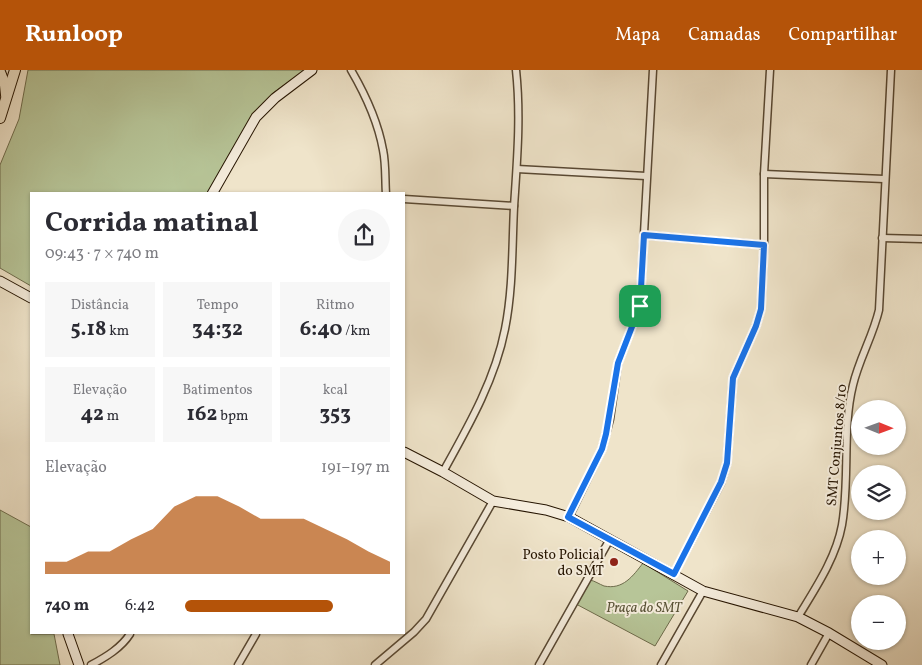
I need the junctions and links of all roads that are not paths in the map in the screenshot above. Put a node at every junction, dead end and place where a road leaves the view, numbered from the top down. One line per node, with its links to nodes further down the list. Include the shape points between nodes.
1 (15, 70): 9 (main road)
2 (312, 70): 15 (street, via 256,117)
3 (351, 70): 16 (street, via 376,124 383,151)
4 (516, 70): 11 (street, via 519,101)
5 (653, 70): 13 (street)
6 (770, 70): 12 (street)
7 (891, 70): 14 (street, SMT Conjuntos 8/10)
8 (0, 72): 9 (main road)
9 (7, 98): 10 (main road)
10 (0, 118)
11 (517, 170): 13 (street); 18 (street)
12 (764, 174): 14 (street); 22 (street)
13 (646, 176): 19 (street)
14 (884, 179): 20 (street, SMT Conjuntos 8/10)
15 (213, 192)
16 (386, 192)
17 (405, 199): 18 (street)
18 (514, 206): 26 (street, via 505,331 478,408)
19 (644, 235): 22 (street); 28 (street, via 640,306 618,363 602,449)
20 (882, 238): 21 (street); 32 (street, SMT Conjuntos 8/10, via 879,310 852,386 842,527 833,554)
21 (922, 239)
22 (764, 245): 30 (street, via 761,309 733,378 727,463 721,482)
23 (0, 281): 24 (street)
24 (30, 297)
25 (405, 453): 26 (street)
26 (443, 472): 27 (street)
27 (493, 501): 28 (street); 40 (street, via 426,619)
28 (568, 517): 29 (street)
29 (610, 539): 30 (street); 41 (street)
30 (674, 574): 31 (street)
31 (703, 591): 32 (street); 42 (street)
32 (798, 617): 33 (street)
33 (829, 633): 43 (street); 44 (street)
34 (68, 634): 37 (street)
35 (130, 634): 38 (street, via 117,649)
36 (256, 634): 39 (street)
37 (78, 665)
38 (91, 665)
39 (238, 665)
40 (375, 665)
41 (539, 665)
42 (662, 665)
43 (811, 665)
44 (882, 665)

